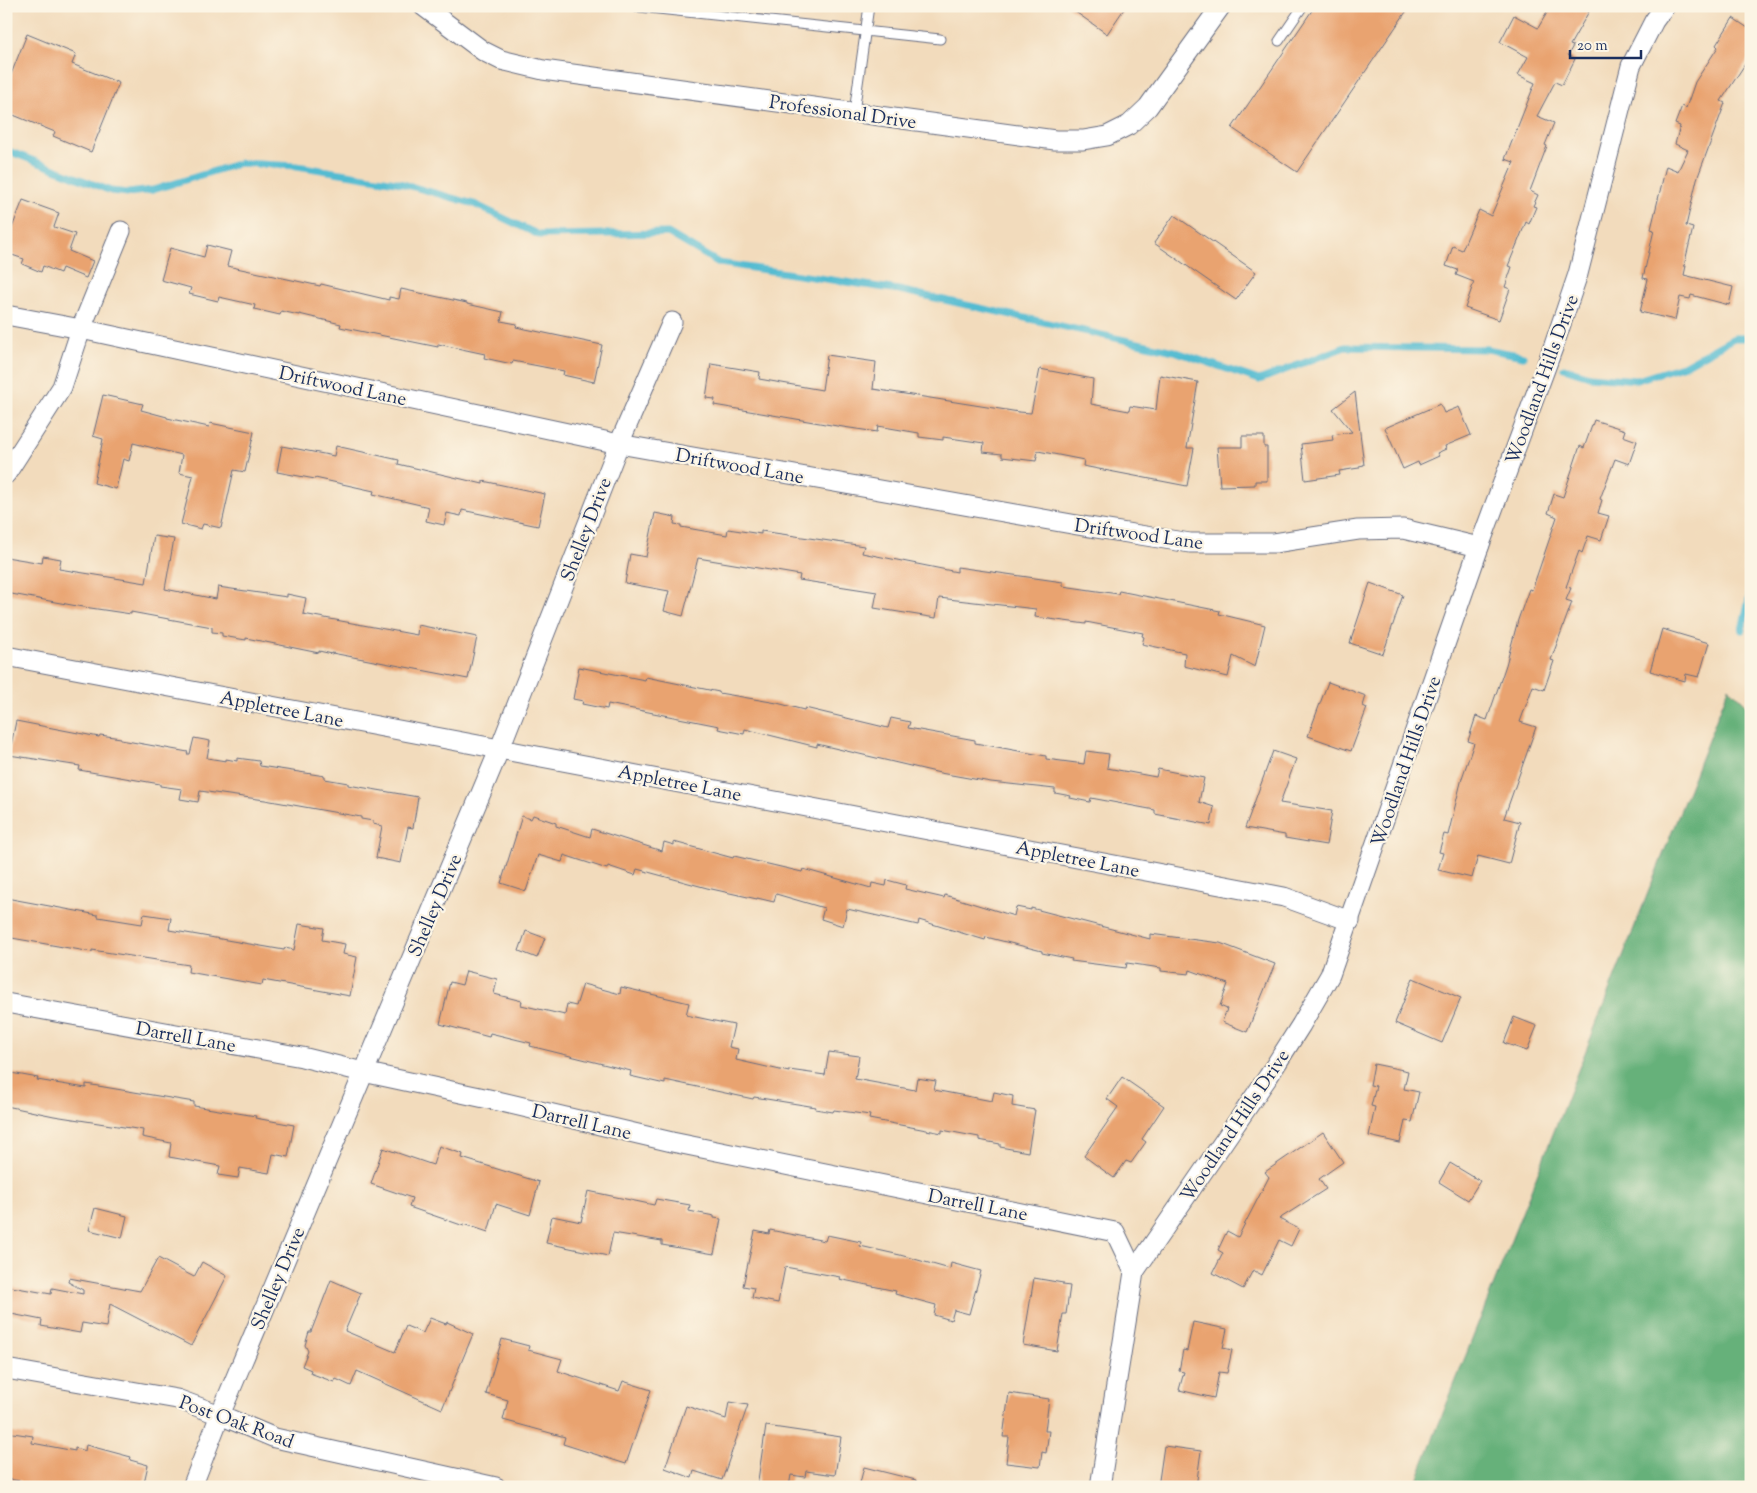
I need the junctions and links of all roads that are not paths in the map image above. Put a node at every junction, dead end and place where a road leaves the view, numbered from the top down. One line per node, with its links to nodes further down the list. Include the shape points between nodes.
1 (423, 6): 10 (street, Professional Drive, via 483,51 520,65)
2 (630, 6): 7 (lane)
3 (869, 6): 7 (lane)
4 (1221, 6): 10 (street, Professional Drive, via 1148,107 1129,125 1107,136 1055,140)
5 (1303, 6): 9 (lane)
6 (1665, 6): 17 (street, Woodland Hills Drive, via 1631,66 1578,274)
7 (866, 31): 8 (lane); 10 (lane)
8 (940, 39)
9 (1278, 41)
10 (854, 112)
11 (121, 231): 14 (street)
12 (6, 315): 14 (street, Driftwood Lane)
13 (672, 322): 15 (street, Shelley Drive)
14 (82, 329): 15 (street, Driftwood Lane); 16 (street, via 62,387)
15 (619, 444): 17 (street, Driftwood Lane, via 1190,543 1274,543 1358,530 1403,529); 19 (street, Shelley Drive)
16 (6, 474)
17 (1479, 547): 20 (street, Woodland Hills Drive)
18 (6, 656): 19 (street, Appletree Lane)
19 (500, 748): 20 (street, Appletree Lane, via 1284,897); 22 (street, Shelley Drive)
20 (1350, 921): 23 (street, Woodland Hills Drive, via 1330,975 1301,1025)
21 (6, 1002): 22 (street, Darrell Lane, via 302,1057)
22 (363, 1072): 23 (street, Darrell Lane, via 490,1098 672,1142 1115,1232); 25 (street, Shelley Drive)
23 (1134, 1272): 28 (street, Woodland Hills Drive)
24 (6, 1369): 25 (street, Post Oak Road, via 177,1399)
25 (220, 1415): 26 (street, Shelley Drive); 27 (street, Post Oak Road, via 275,1438)
26 (192, 1487)
27 (496, 1487)
28 (1100, 1487)

